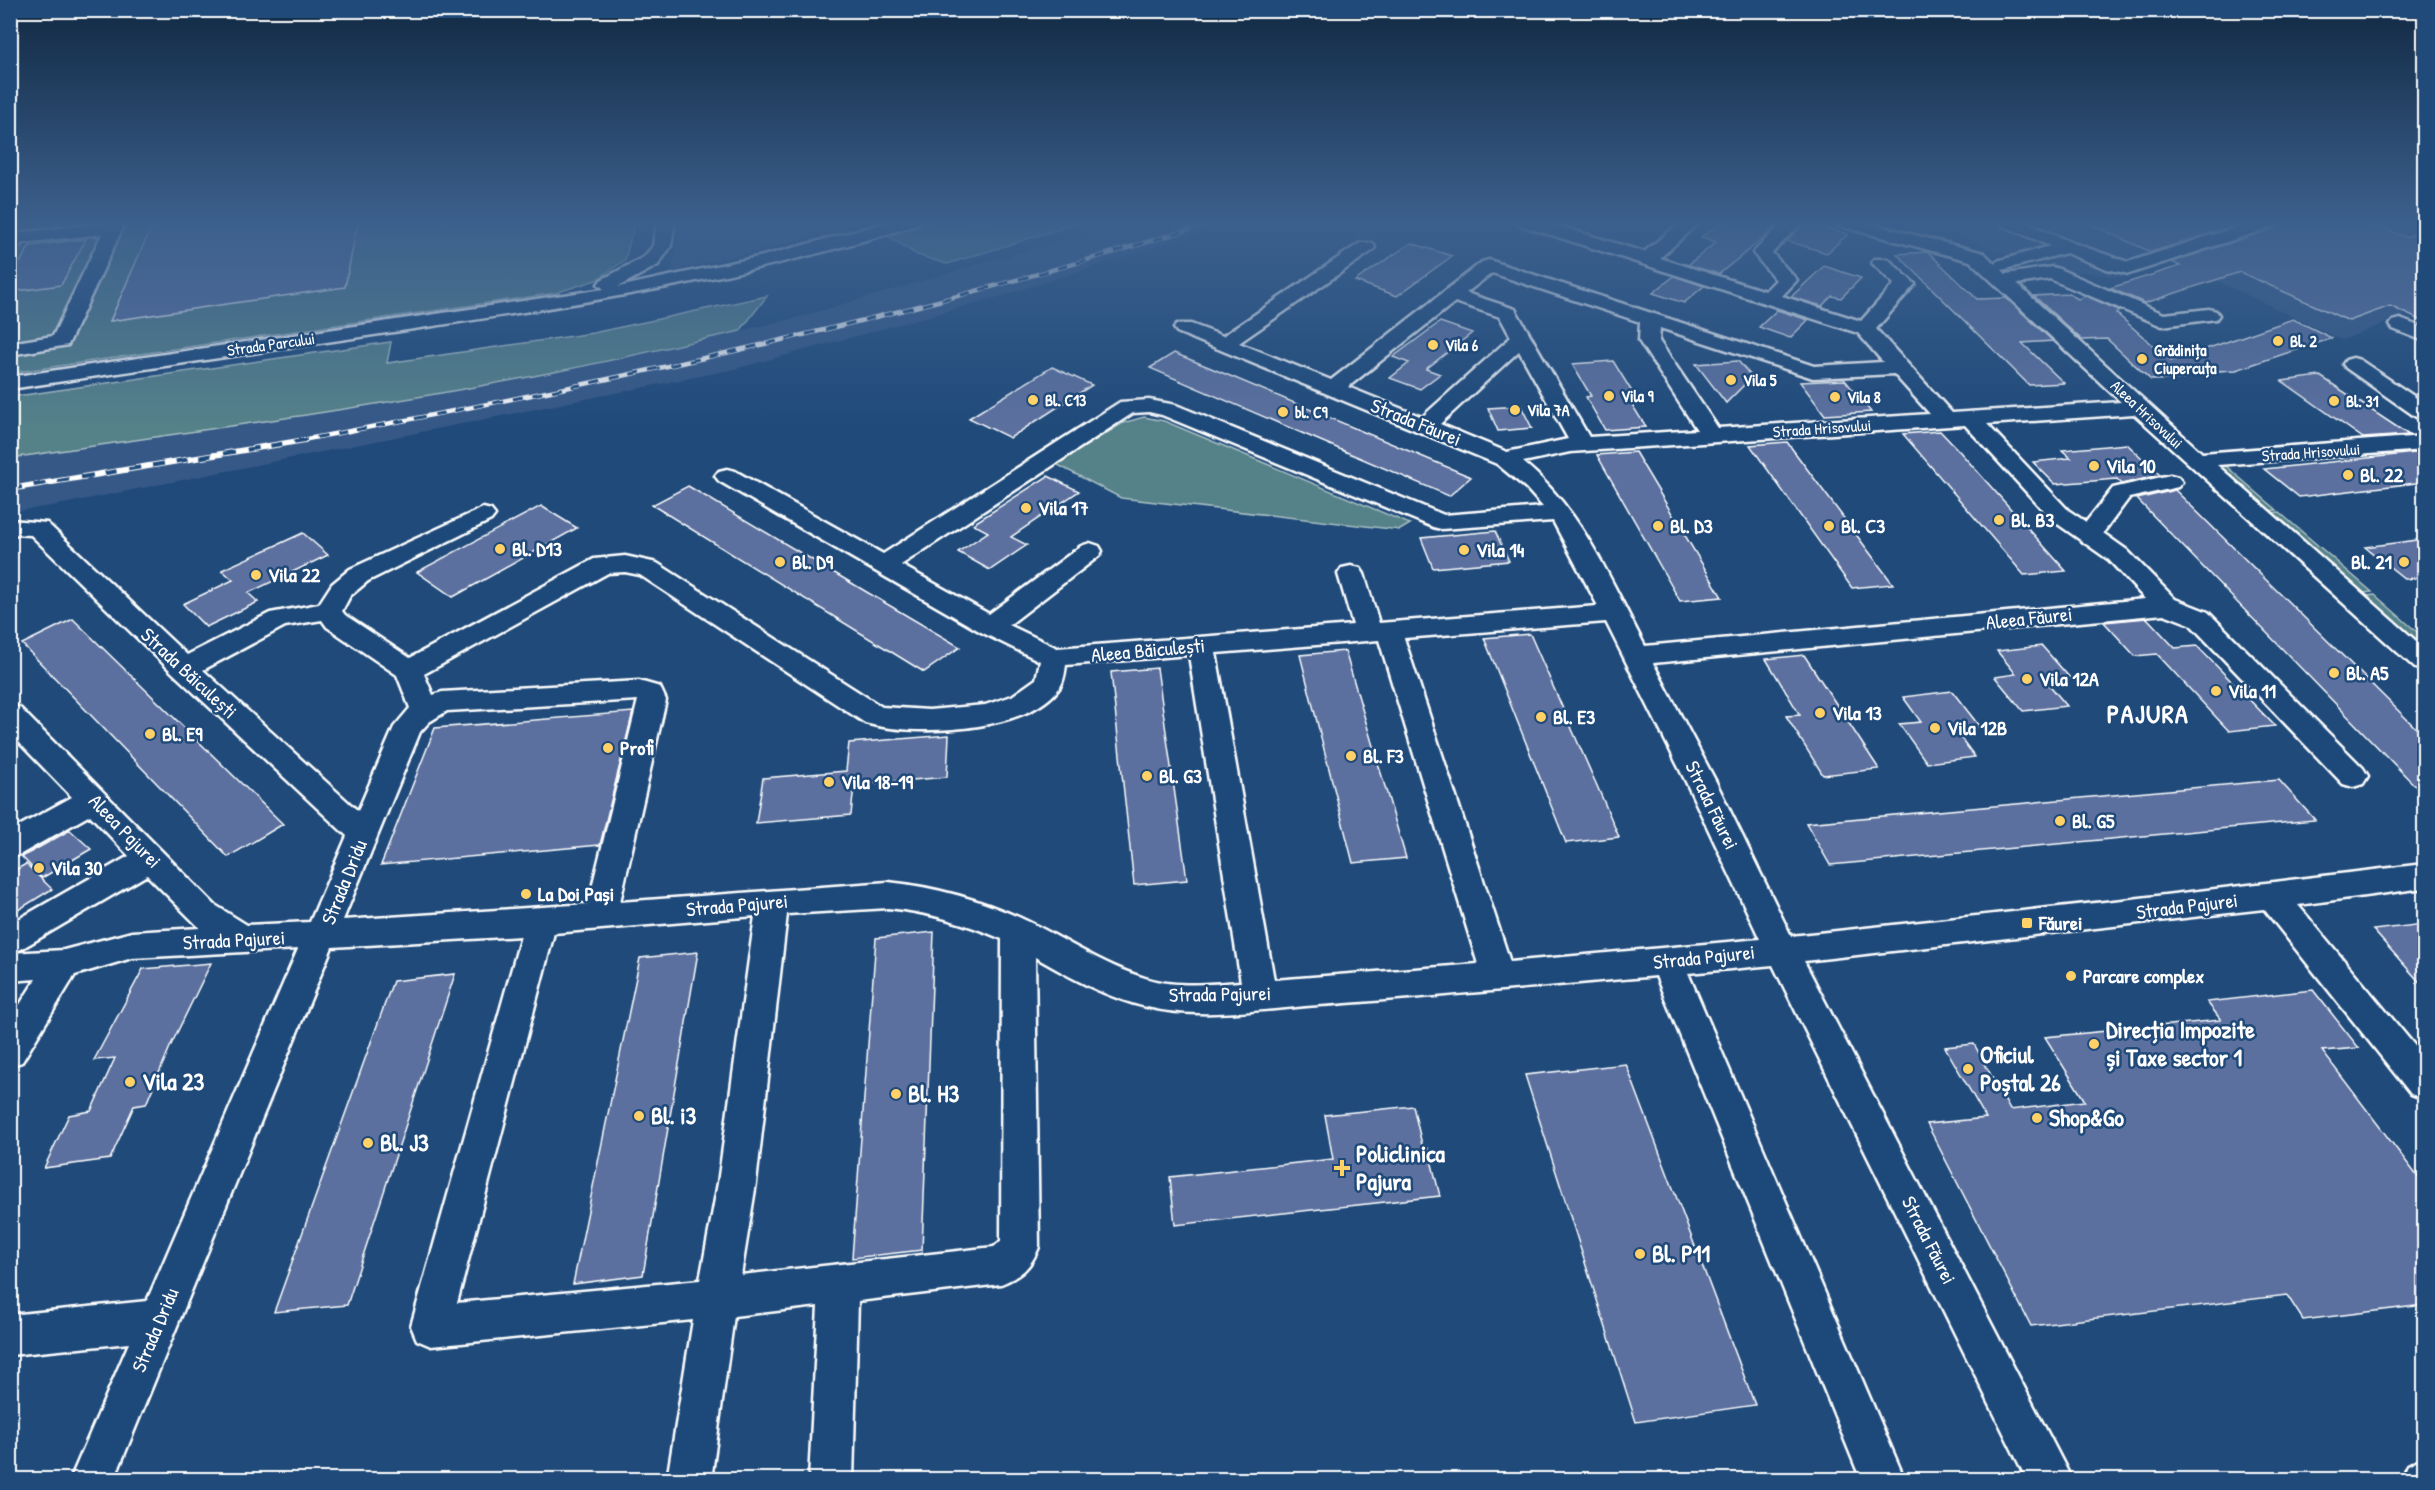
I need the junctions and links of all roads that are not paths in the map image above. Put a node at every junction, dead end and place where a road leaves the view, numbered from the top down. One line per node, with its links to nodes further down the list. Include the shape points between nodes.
1 (84, 291): 23 (street, via 61,341)
2 (590, 291): 14 (street, Strada Parcului)
3 (621, 291): 14 (street, Strada Parcului)
4 (1303, 291): 22 (street)
5 (1458, 291): 12 (street)
6 (1564, 291): 16 (street)
7 (1748, 291): 13 (street)
8 (1776, 291): 13 (street)
9 (1899, 291): 19 (street)
10 (2014, 291): 28 (street, Aleea Hrisovului)
11 (2093, 291): 15 (street, via 2162,320)
12 (1452, 295): 21 (street, via 1508,313); 27 (street)
13 (1769, 297): 19 (street)
14 (567, 300): 26 (street, Strada Parcului)
15 (2209, 315)
16 (1650, 319): 25 (street, via 1813,372); 32 (street, via 1648,341)
17 (2400, 325): 20 (street)
18 (1184, 328): 22 (street, Strada Făurei)
19 (1865, 329): 25 (street)
20 (2424, 335)
21 (1521, 339): 31 (street); 34 (street)
22 (1225, 344): 27 (street, Strada Făurei)
23 (10, 349)
24 (2353, 364): 29 (street)
25 (1900, 367): 30 (street)
26 (10, 383)
27 (1334, 388): 31 (street, Strada Făurei)
28 (2139, 407): 30 (street, Strada Hrisovului); 36 (street, Aleea Hrisovului)
29 (2424, 412)
30 (1958, 419): 32 (street, Strada Hrisovului); 42 (street, via 2060,515)
31 (1425, 426): 35 (street, Strada Făurei)
32 (1711, 435): 34 (street, Strada Hrisovului)
33 (2424, 443): 36 (street, Strada Hrisovului)
34 (1582, 444): 35 (street, Strada Hrisovului)
35 (1505, 459): 39 (street, Strada Făurei, via 1536,483)
36 (2198, 460): 54 (street, Aleea Hrisovului)
37 (728, 476): 44 (street)
38 (2170, 482): 42 (street, via 2121,493)
39 (1561, 513): 44 (street, via 1441,522 1168,410 1128,406); 48 (street, Strada Făurei)
40 (483, 515): 47 (street, via 359,575 335,595)
41 (10, 527): 55 (street, Strada Băiculești, via 38,528)
42 (2089, 535): 46 (street, via 2118,555)
43 (1090, 551): 49 (street)
44 (884, 565): 49 (street)
45 (1351, 574): 50 (street)
46 (2166, 605): 52 (street, Aleea Făurei); 59 (street, Aleea Făurei, via 2199,618)
47 (329, 611): 55 (street, via 279,619); 56 (street, via 336,621)
48 (1615, 613): 50 (street, Aleea Băiculești); 52 (street, Strada Făurei)
49 (990, 626): 53 (street)
50 (1379, 632): 51 (street, Aleea Băiculești); 77 (street)
51 (1201, 645): 53 (street, Aleea Băiculești); 78 (street)
52 (1636, 656): 73 (street, Strada Făurei)
53 (1054, 657): 56 (street, via 1049,683 1020,705 980,717 875,717 648,569 625,564 603,565)
54 (2424, 662)
55 (184, 669): 61 (street, Strada Băiculești)
56 (409, 670): 57 (street)
57 (425, 711): 61 (street, Strada Dridu, via 408,728); 67 (street, via 445,702 639,690 650,694 652,700)
58 (10, 715): 60 (street, Aleea Pajurei)
59 (2353, 776)
60 (94, 799): 62 (street); 63 (street, Aleea Pajurei)
61 (363, 832): 70 (street, Strada Dridu)
62 (10, 846)
63 (151, 858): 71 (street); 72 (street, Aleea Pajurei, via 204,914)
64 (2424, 876): 65 (street, Strada Pajurei)
65 (2272, 896): 73 (street, Strada Pajurei); 80 (street)
66 (773, 902): 67 (street, Strada Pajurei); 69 (street, Strada Pajurei, via 859,896 918,898 949,904); 82 (street, via 737,1183)
67 (601, 916): 68 (street, Strada Pajurei)
68 (542, 921): 70 (street, Strada Pajurei); 82 (street, via 431,1326)
69 (1018, 932): 78 (street, Strada Pajurei, via 1090,972 1146,993 1179,998); 81 (street, via 1020,1246 1001,1265)
70 (322, 935): 72 (street, Strada Pajurei); 83 (street, Strada Dridu)
71 (10, 940)
72 (244, 940): 75 (street, Strada Pajurei, via 132,945)
73 (1782, 950): 74 (street, Strada Pajurei); 89 (street, Strada Făurei)
74 (1666, 961): 77 (street, Strada Pajurei); 88 (street)
75 (64, 964): 76 (street, Strada Pajurei); 79 (street)
76 (10, 967)
77 (1498, 977): 78 (street, Strada Pajurei)
78 (1260, 995)
79 (10, 1051)
80 (2424, 1083)
81 (838, 1283): 82 (street); 87 (street)
82 (717, 1298): 86 (street)
83 (159, 1320): 84 (street); 85 (street, Strada Dridu)
84 (10, 1335)
85 (93, 1479)
86 (689, 1479)
87 (831, 1479)
88 (1883, 1479)
89 (2050, 1479)

